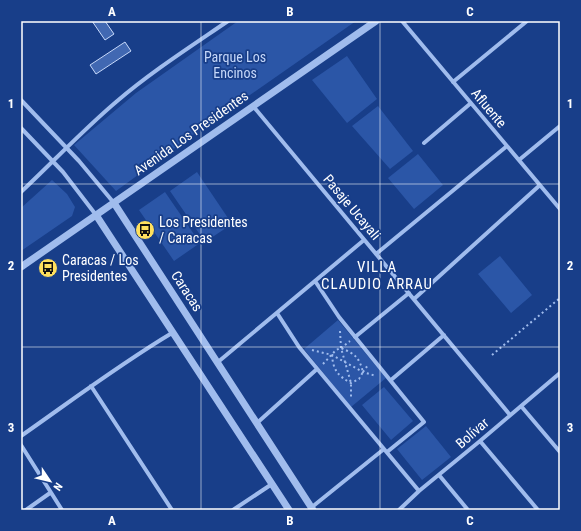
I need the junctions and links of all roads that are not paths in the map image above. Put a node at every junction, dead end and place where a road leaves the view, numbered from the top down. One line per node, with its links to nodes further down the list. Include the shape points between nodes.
1 (228, 21): 13 (street, via 124,96)
2 (376, 21): 8 (street, Avenida Los Presidentes)
3 (402, 21): 5 (street, Afluente)
4 (528, 21): 5 (street)
5 (453, 82): 7 (street, Afluente)
6 (21, 100): 13 (street, Caracas)
7 (471, 103): 11 (street); 12 (street, Afluente)
8 (253, 106): 18 (street, Avenida Los Presidentes); 21 (street, Pasaje Ucayali)
9 (560, 126): 14 (street)
10 (21, 128): 15 (street)
11 (424, 143)
12 (507, 146): 14 (street, Afluente); 22 (street)
13 (66, 148): 15 (street); 18 (street, Caracas)
14 (519, 160): 16 (street, Afluente)
15 (52, 161): 17 (street); 20 (street)
16 (540, 185): 19 (street, Afluente); 26 (street)
17 (21, 192)
18 (114, 203): 20 (street, Avenida Los Presidentes); 31 (street, Caracas)
19 (560, 209)
20 (96, 215): 23 (street, Avenida Los Presidentes); 28 (street)
21 (364, 240): 22 (street, Pasaje Ucayali); 24 (street)
22 (376, 254): 25 (street, Pasaje Ucayali)
23 (21, 267)
24 (315, 281): 27 (street); 30 (street)
25 (409, 293): 26 (street, Pasaje Ucayali); 30 (street)
26 (414, 299): 29 (street, Pasaje Ucayali)
27 (277, 313): 31 (street); 32 (street)
28 (172, 333): 35 (street); 45 (street)
29 (444, 335): 34 (street); 37 (street, Pasaje Ucayali)
30 (355, 337): 34 (street)
31 (218, 362): 38 (street, Caracas)
32 (317, 369): 38 (street); 42 (street)
33 (560, 373): 36 (street, Bolívar)
34 (391, 380): 42 (street, via 424,422)
35 (91, 386): 39 (street); 51 (street)
36 (521, 406): 37 (street, Bolívar); 43 (street)
37 (510, 415): 40 (street, Bolívar)
38 (257, 423): 48 (street, Caracas)
39 (21, 436)
40 (480, 441): 44 (street, Bolívar); 56 (street)
41 (21, 445): 47 (street)
42 (385, 451): 46 (street); 48 (street)
43 (560, 451)
44 (439, 476): 46 (street, Bolívar); 55 (street)
45 (272, 484): 52 (street); 53 (street)
46 (419, 491): 54 (street, Bolívar)
47 (50, 493): 49 (street); 50 (street)
48 (312, 509)
49 (26, 510)
50 (62, 510)
51 (172, 510)
52 (233, 510)
53 (289, 510)
54 (398, 510)
55 (468, 510)
56 (538, 510)

